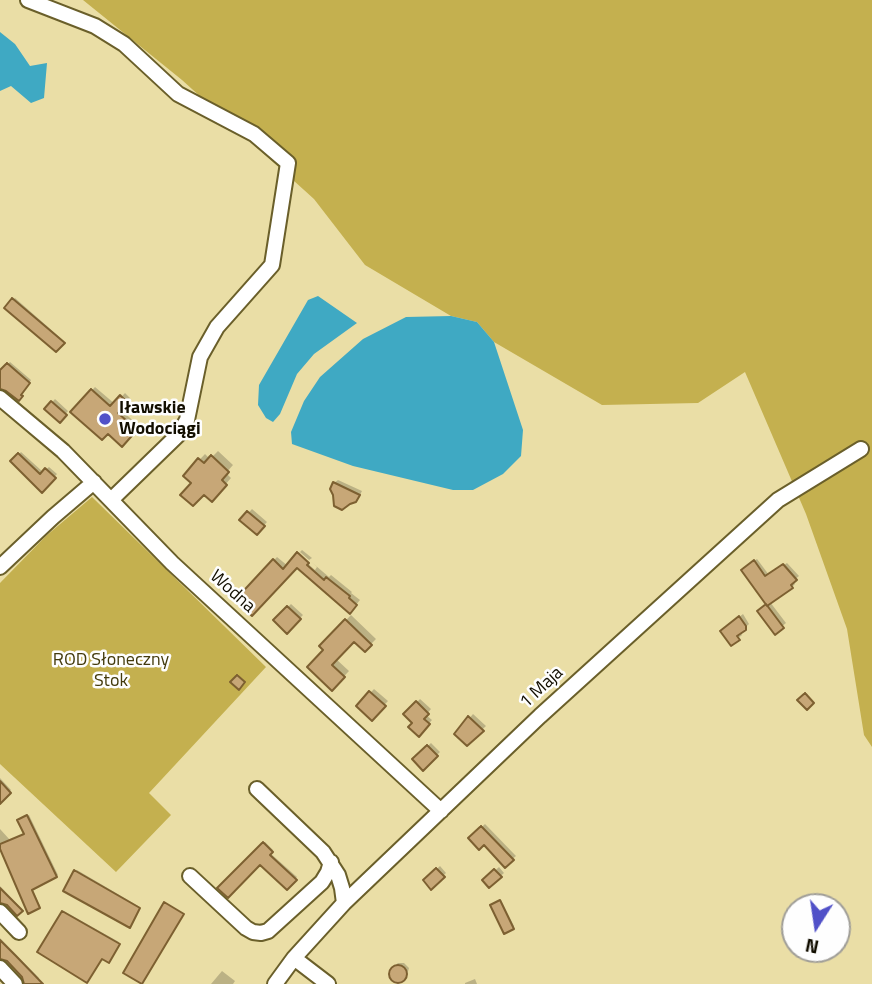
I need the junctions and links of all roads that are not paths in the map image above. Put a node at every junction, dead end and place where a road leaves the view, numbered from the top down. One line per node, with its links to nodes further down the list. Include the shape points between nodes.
1 (27, 0): 5 (street, via 95,26 124,44 178,94 254,135 288,163 272,265 217,327 200,356 187,420 179,433)
2 (0, 398): 4 (street, Wodna)
3 (861, 449): 8 (street, 1 Maja, via 778,500)
4 (94, 482): 5 (street, Wodna); 6 (street)
5 (110, 500): 8 (street, Wodna)
6 (0, 567)
7 (257, 789): 9 (street)
8 (441, 811): 11 (street, 1 Maja)
9 (331, 862): 10 (street, via 322,882 261,933 246,928); 11 (street)
10 (190, 876)
11 (344, 903): 14 (street, 1 Maja)
12 (0, 912): 13 (street)
13 (19, 932)
14 (293, 958): 17 (street, 1 Maja); 18 (street)
15 (0, 968): 16 (street)
16 (15, 984)
17 (275, 984)
18 (328, 984)

